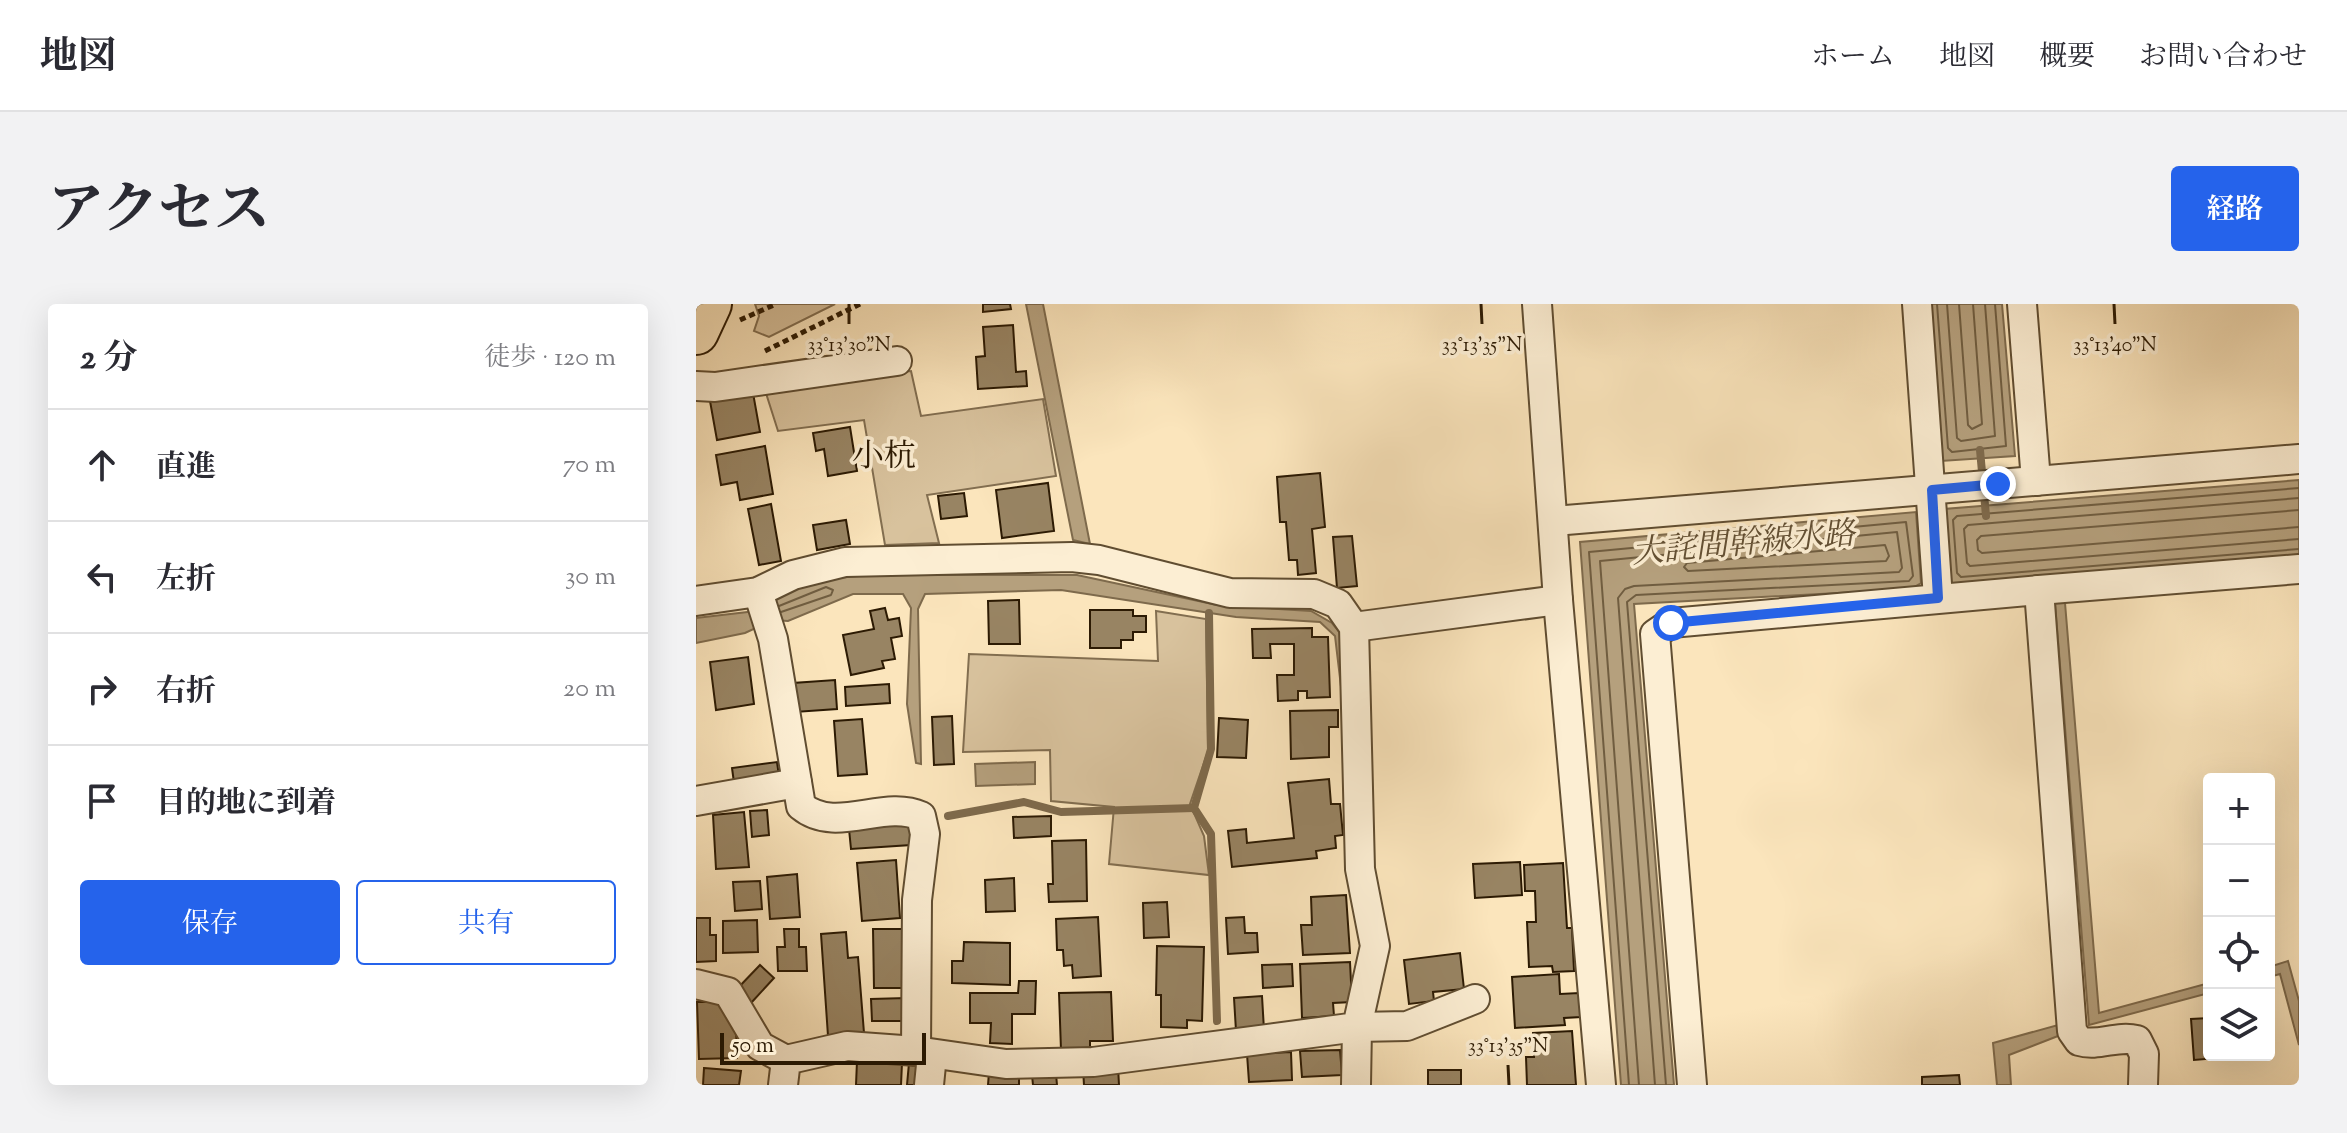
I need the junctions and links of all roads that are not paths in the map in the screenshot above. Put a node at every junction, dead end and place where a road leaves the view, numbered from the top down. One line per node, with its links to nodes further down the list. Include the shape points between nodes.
1 (1537, 304): 11 (street)
2 (1917, 304): 10 (street)
3 (2022, 304): 9 (street)
4 (726, 311): 5 (highway)
5 (696, 332)
6 (897, 361): 7 (street)
7 (696, 386)
8 (2299, 459): 9 (street)
9 (2036, 481): 10 (street)
10 (1932, 490): 11 (street); 15 (street)
11 (1554, 521): 16 (street)
12 (2299, 569): 13 (street)
13 (2039, 590): 15 (street); 30 (street, via 2072,1031 2089,1044 2120,1036 2137,1040 2144,1054)
14 (758, 592): 17 (street); 18 (street, via 793,575 845,562 1072,557 1230,593 1314,594 1338,604); 19 (street, via 773,639)
15 (1938, 598): 29 (street, via 1671,623 1655,634)
16 (1558, 600): 18 (street); 28 (street)
17 (696, 601)
18 (1354, 627): 23 (street, via 1360,869 1375,946)
19 (797, 783): 20 (street); 24 (street, via 801,806 814,817 861,817 906,809 921,816 925,834 917,900)
20 (696, 801)
21 (696, 984): 25 (street, via 728,992 760,1046)
22 (1475, 999): 23 (street, via 1407,1026)
23 (1357, 1027): 24 (street, via 1093,1062 1006,1064); 27 (street)
24 (924, 1053): 25 (street, via 847,1046); 26 (street)
25 (785, 1072)
26 (929, 1085)
27 (1356, 1085)
28 (1601, 1085)
29 (1692, 1085)
30 (2143, 1085)

